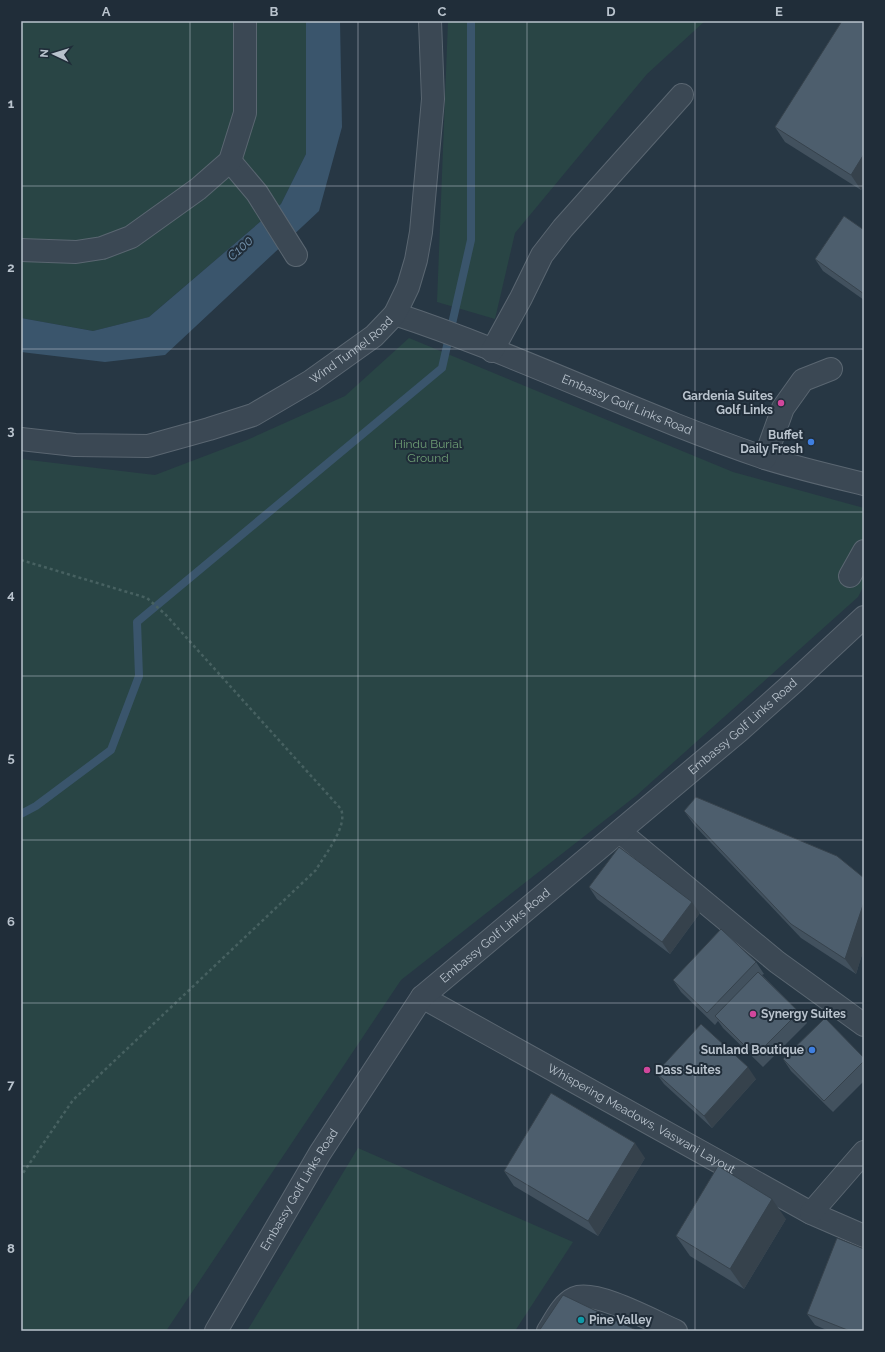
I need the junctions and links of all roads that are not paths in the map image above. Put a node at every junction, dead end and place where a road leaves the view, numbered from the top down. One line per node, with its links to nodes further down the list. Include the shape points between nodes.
1 (245, 21): 4 (street, via 245,114)
2 (430, 21): 7 (street, Wind Tunnel Road, via 433,99 421,232 408,287)
3 (682, 95): 8 (street, via 542,255)
4 (230, 161): 5 (street, via 198,189 130,237 102,248 76,252); 6 (street, via 257,193)
5 (21, 250)
6 (296, 255)
7 (394, 314): 8 (street, Embassy Golf Links Road, via 438,328); 10 (street, Wind Tunnel Road, via 374,336 311,382 253,415 148,446 75,445)
8 (492, 351): 11 (street, Embassy Golf Links Road)
9 (831, 369): 11 (street, via 803,380 784,408)
10 (21, 439)
11 (765, 458): 12 (street, Embassy Golf Links Road)
12 (864, 484)
13 (864, 551): 14 (street)
14 (850, 576)
15 (864, 617): 16 (street, Embassy Golf Links Road, via 794,682)
16 (620, 832): 17 (street, Embassy Golf Links Road); 18 (street, via 777,962)
17 (422, 997): 20 (street, Whispering Meadows, Vaswani Layout); 22 (street, Embassy Golf Links Road, via 320,1153)
18 (864, 1025)
19 (864, 1152): 20 (street)
20 (812, 1213): 21 (street, Whispering Meadows, Vaswani Layout)
21 (864, 1236)
22 (216, 1331)
23 (548, 1331): 24 (street, via 564,1306 576,1298 585,1296 606,1300)
24 (676, 1331)

